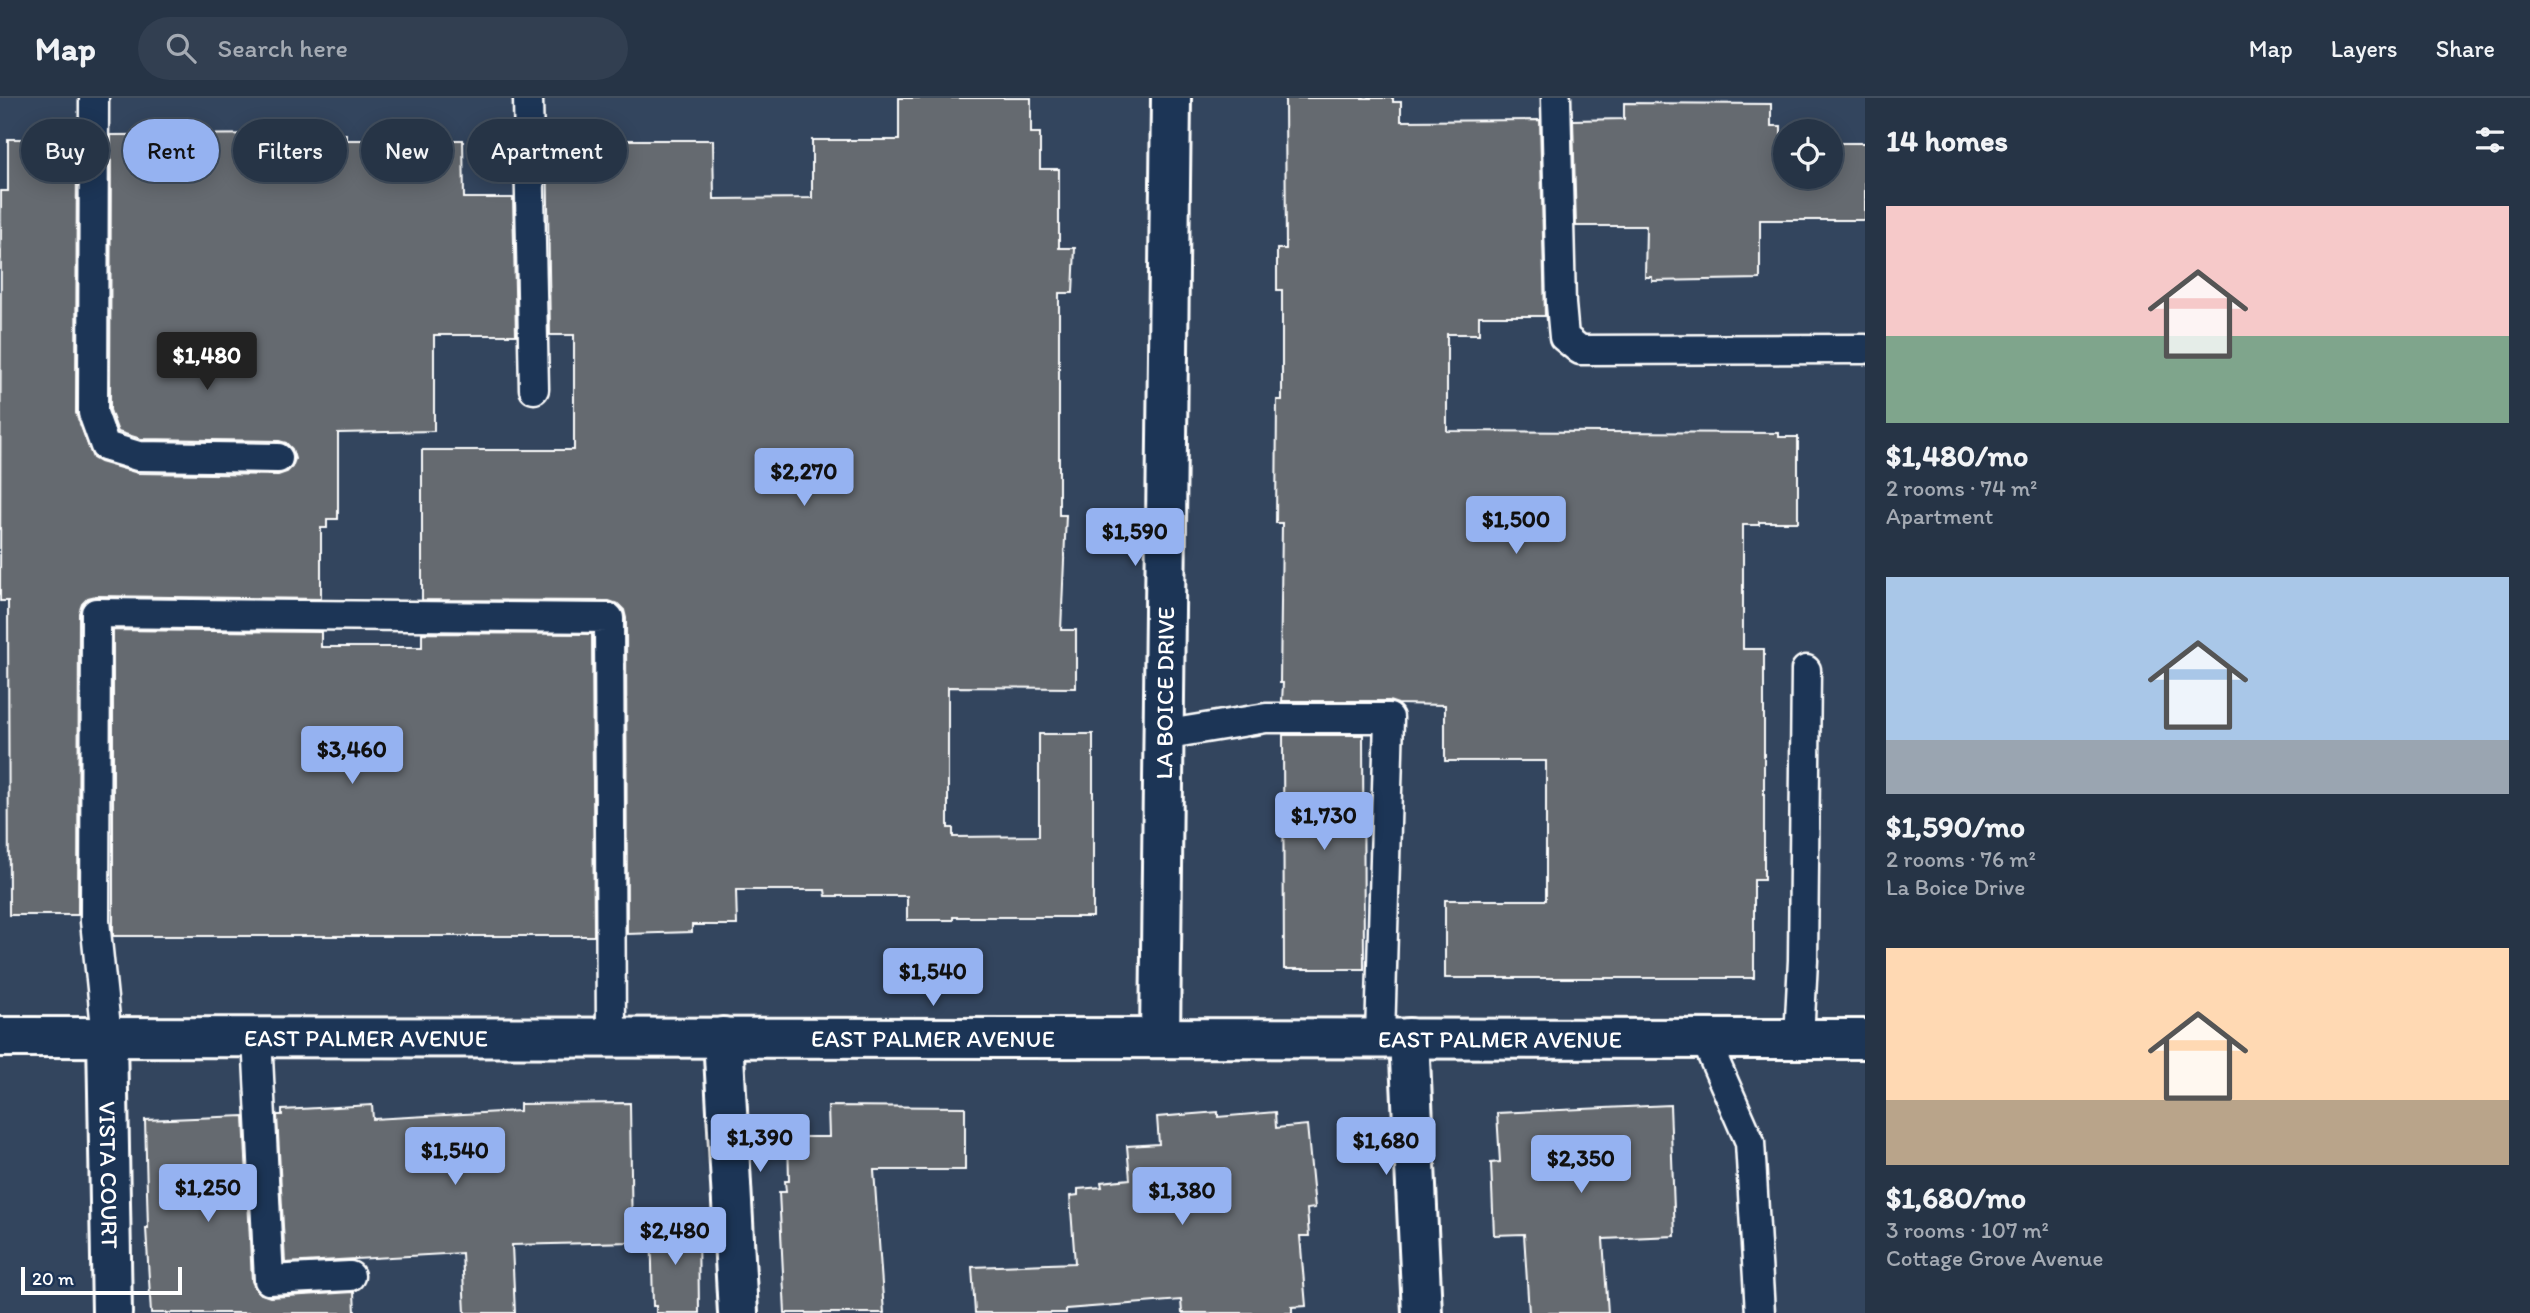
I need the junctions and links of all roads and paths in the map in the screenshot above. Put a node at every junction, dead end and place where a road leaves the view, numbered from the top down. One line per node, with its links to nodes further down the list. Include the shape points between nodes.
1 (94, 98): 7 (lane, via 93,413 105,446 138,456)
2 (528, 98): 6 (lane)
3 (1171, 98): 9 (street, LA BOICE DRIVE)
4 (1556, 98): 5 (lane, via 1564,337 1580,350)
5 (1865, 349)
6 (534, 389)
7 (278, 458)
8 (1806, 670): 18 (lane)
9 (1162, 735): 15 (street, LA BOICE DRIVE); 16 (lane, via 1266,718 1389,718)
10 (0, 1037): 11 (street, EAST PALMER AVENUE)
11 (107, 1037): 12 (street, EAST PALMER AVENUE); 13 (lane, via 95,921 96,613 609,618); 21 (street, VISTA COURT)
12 (257, 1037): 13 (street, EAST PALMER AVENUE); 20 (lane, via 269,1280)
13 (611, 1037): 14 (street, EAST PALMER AVENUE)
14 (723, 1037): 15 (street, EAST PALMER AVENUE); 22 (street)
15 (1160, 1038): 16 (street, EAST PALMER AVENUE)
16 (1394, 1038): 17 (street, EAST PALMER AVENUE); 23 (street)
17 (1705, 1039): 18 (street, EAST PALMER AVENUE); 24 (lane, via 1750,1142)
18 (1799, 1039): 19 (street, EAST PALMER AVENUE)
19 (1865, 1039)
20 (350, 1276)
21 (112, 1313)
22 (738, 1313)
23 (1422, 1313)
24 (1760, 1313)

